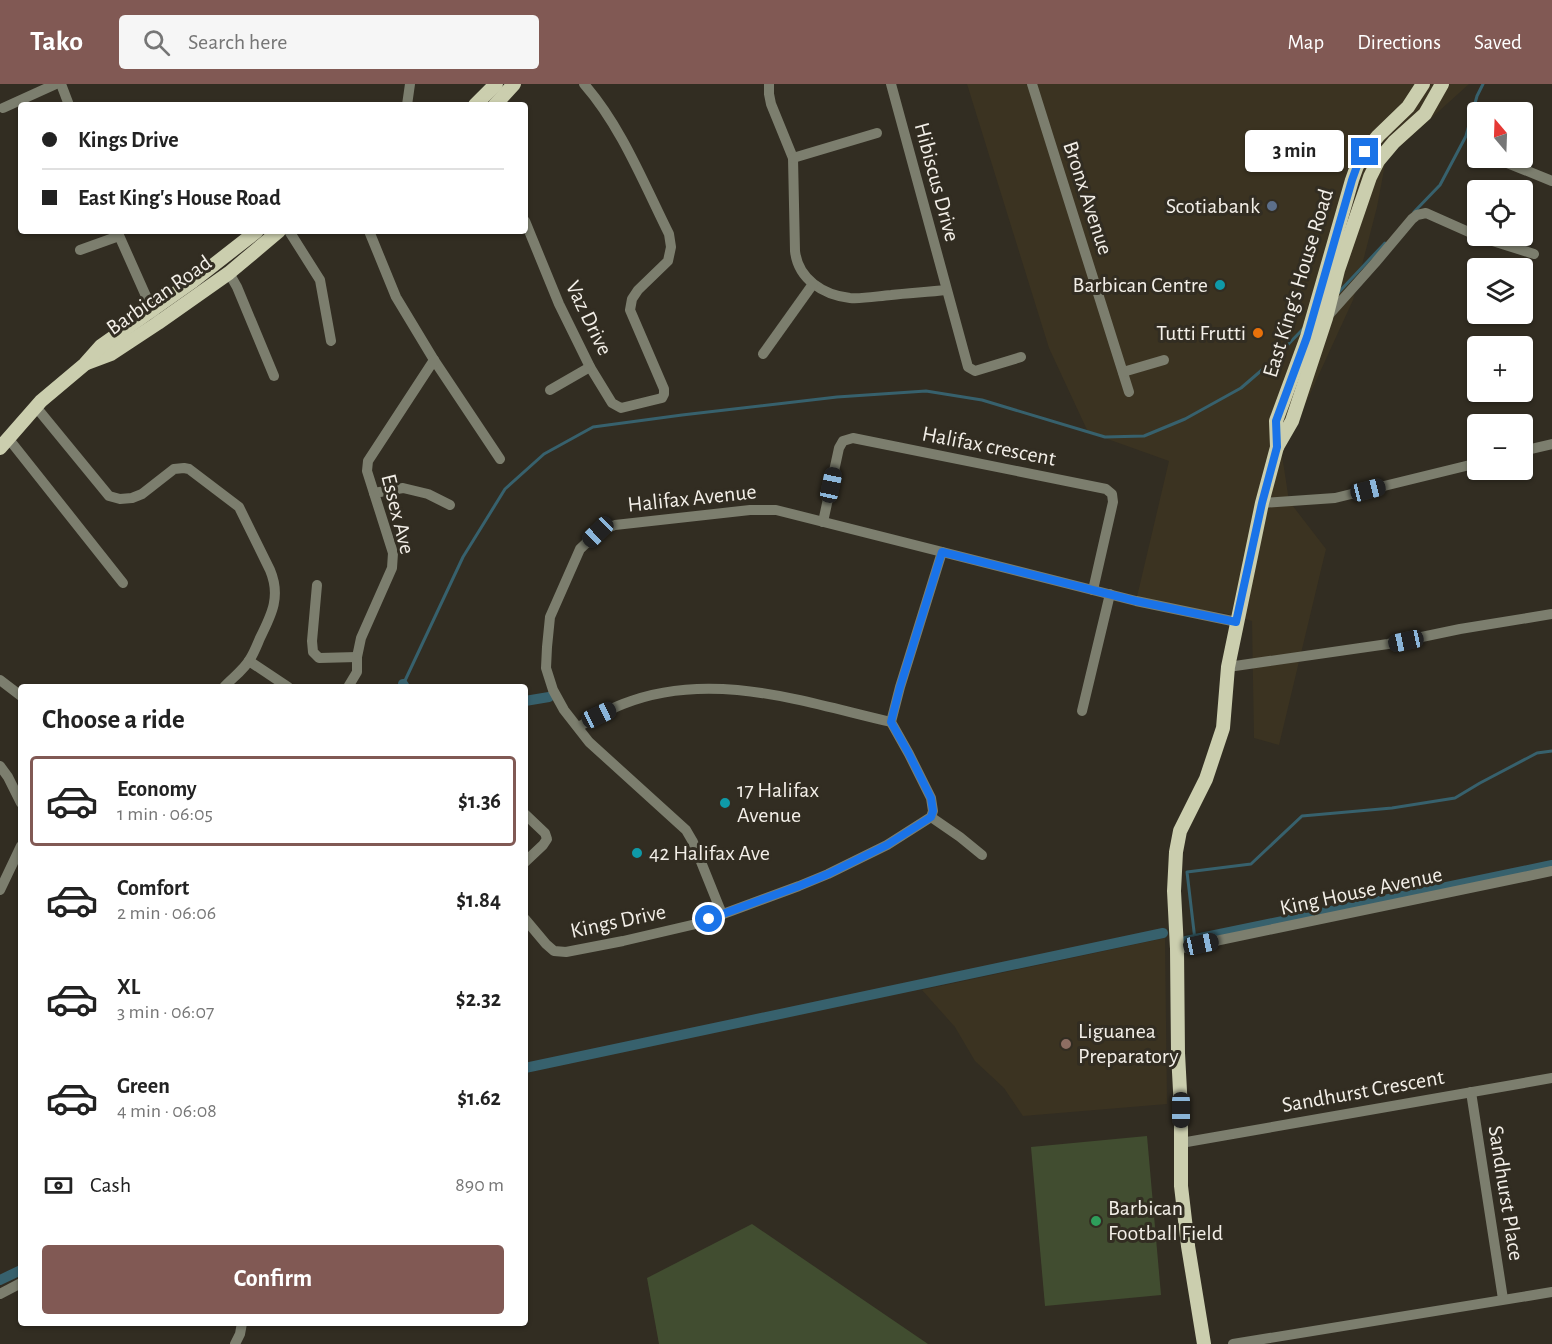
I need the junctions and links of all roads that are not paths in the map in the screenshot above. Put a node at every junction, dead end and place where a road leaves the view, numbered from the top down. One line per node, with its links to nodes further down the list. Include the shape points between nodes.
1 (56, 84): 16 (street)
2 (61, 84): 12 (street)
3 (410, 84): 13 (street)
4 (496, 84): 14 (main road)
5 (514, 84): 15 (main road)
6 (584, 84): 39 (street, Vaz Drive, via 620,137 669,234 671,247 668,261 638,290 630,310 665,391 662,398 621,408 612,403)
7 (769, 84): 18 (street, via 771,104)
8 (891, 84): 31 (street, Hibiscus Drive)
9 (1032, 84): 40 (street, Bronx Avenue)
10 (1423, 84): 47 (main road, East King's House Road, via 1357,166 1307,337 1276,421)
11 (1442, 84): 32 (main road, East King's House Road, via 1425,114 1378,161 1338,270)
12 (68, 102)
13 (407, 102)
14 (478, 102)
15 (498, 102)
16 (3, 108)
17 (877, 133): 18 (street)
18 (793, 158): 30 (street, via 796,263)
19 (1520, 168): 20 (street)
20 (1552, 181)
21 (528, 227): 39 (street, Vaz Drive)
22 (118, 234): 27 (street); 33 (street)
23 (253, 234): 33 (main road, Barbican Road)
24 (275, 234): 29 (main road, Barbican Road)
25 (291, 234): 34 (street, via 320,280)
26 (370, 234): 37 (street, via 396,297)
27 (80, 250)
28 (1534, 254): 32 (street, via 1422,213 1412,219)
29 (228, 273): 33 (main road, Barbican Road); 41 (street)
30 (813, 284): 31 (street, via 851,298); 35 (street)
31 (946, 290): 36 (street, Hibiscus Drive, via 968,367 975,371)
32 (1327, 316): 47 (main road, East King's House Road, via 1292,421)
33 (155, 317): 44 (main road, Barbican Road, via 111,354 85,364)
34 (331, 341)
35 (763, 354)
36 (1021, 357)
37 (434, 360): 49 (street); 51 (street, Essex Ave, via 368,460)
38 (1164, 360): 40 (street)
39 (590, 367): 42 (street)
40 (1123, 372): 43 (street, Bronx Avenue)
41 (274, 376)
42 (550, 390)
43 (1129, 392)
44 (36, 407): 45 (main road, Barbican Road); 63 (street, via 109,496 132,498 174,469 184,468 239,507 274,580 276,594 269,620)
45 (4, 443): 56 (street)
46 (1552, 444): 48 (street)
47 (1277, 447): 52 (main road, East King's House Road)
48 (1533, 448)
49 (500, 459)
50 (1467, 466): 52 (street, via 1335,498)
51 (374, 493): 53 (street, via 403,488); 62 (street, Essex Ave, via 393,560)
52 (1262, 503): 61 (main road, East King's House Road)
53 (450, 505)
54 (823, 522): 55 (street, Halifax Avenue); 58 (street, Halifax crescent, via 839,448 843,441 853,438 1106,489 1113,502); 72 (street, Halifax Avenue, via 776,510 750,510 615,525 598,532 580,549 550,617 546,668 553,690)
55 (942, 552): 58 (street, Halifax Avenue); 71 (street)
56 (123, 583)
57 (317, 585): 62 (street, via 313,652 319,658)
58 (1093, 590): 59 (street, Halifax Avenue)
59 (1110, 594): 61 (street, Halifax Avenue); 70 (street)
60 (1552, 614): 64 (street, via 1388,644)
61 (1236, 622): 64 (main road, East King's House Road)
62 (357, 657): 68 (street, Essex Ave, via 357,672)
63 (249, 661): 66 (street); 67 (street)
64 (1228, 667): 84 (main road, East King's House Road, via 1223,728 1206,778 1180,831 1176,852)
65 (0, 680): 69 (street)
66 (227, 684)
67 (284, 684)
68 (350, 684)
69 (18, 694)
70 (1082, 711)
71 (891, 722): 72 (street, via 722,688 645,697); 76 (street, via 931,798)
72 (578, 727): 82 (street, Halifax Avenue, via 589,742 686,830)
73 (0, 766): 74 (street)
74 (18, 797)
75 (528, 817): 79 (street, via 547,839)
76 (931, 817): 78 (street); 82 (street, Kings Drive, via 887,845 828,874)
77 (18, 852): 81 (street)
78 (982, 855)
79 (528, 859)
80 (1552, 872): 84 (street, King House Avenue)
81 (0, 890)
82 (722, 914): 83 (street, Kings Drive, via 674,930 567,952 555,951)
83 (528, 923)
84 (1177, 949): 87 (main road, East King's House Road)
85 (1552, 1078): 86 (street, Sandhurst Crescent)
86 (1471, 1092): 87 (street, Sandhurst Crescent); 91 (street, Sandhurst Place)
87 (1181, 1143): 94 (main road, East King's House Road, via 1181,1186)
88 (18, 1285): 90 (street)
89 (1552, 1292): 91 (street)
90 (0, 1294)
91 (1503, 1299): 95 (street)
92 (241, 1326): 93 (street)
93 (235, 1344)
94 (1204, 1344)
95 (1233, 1344)

